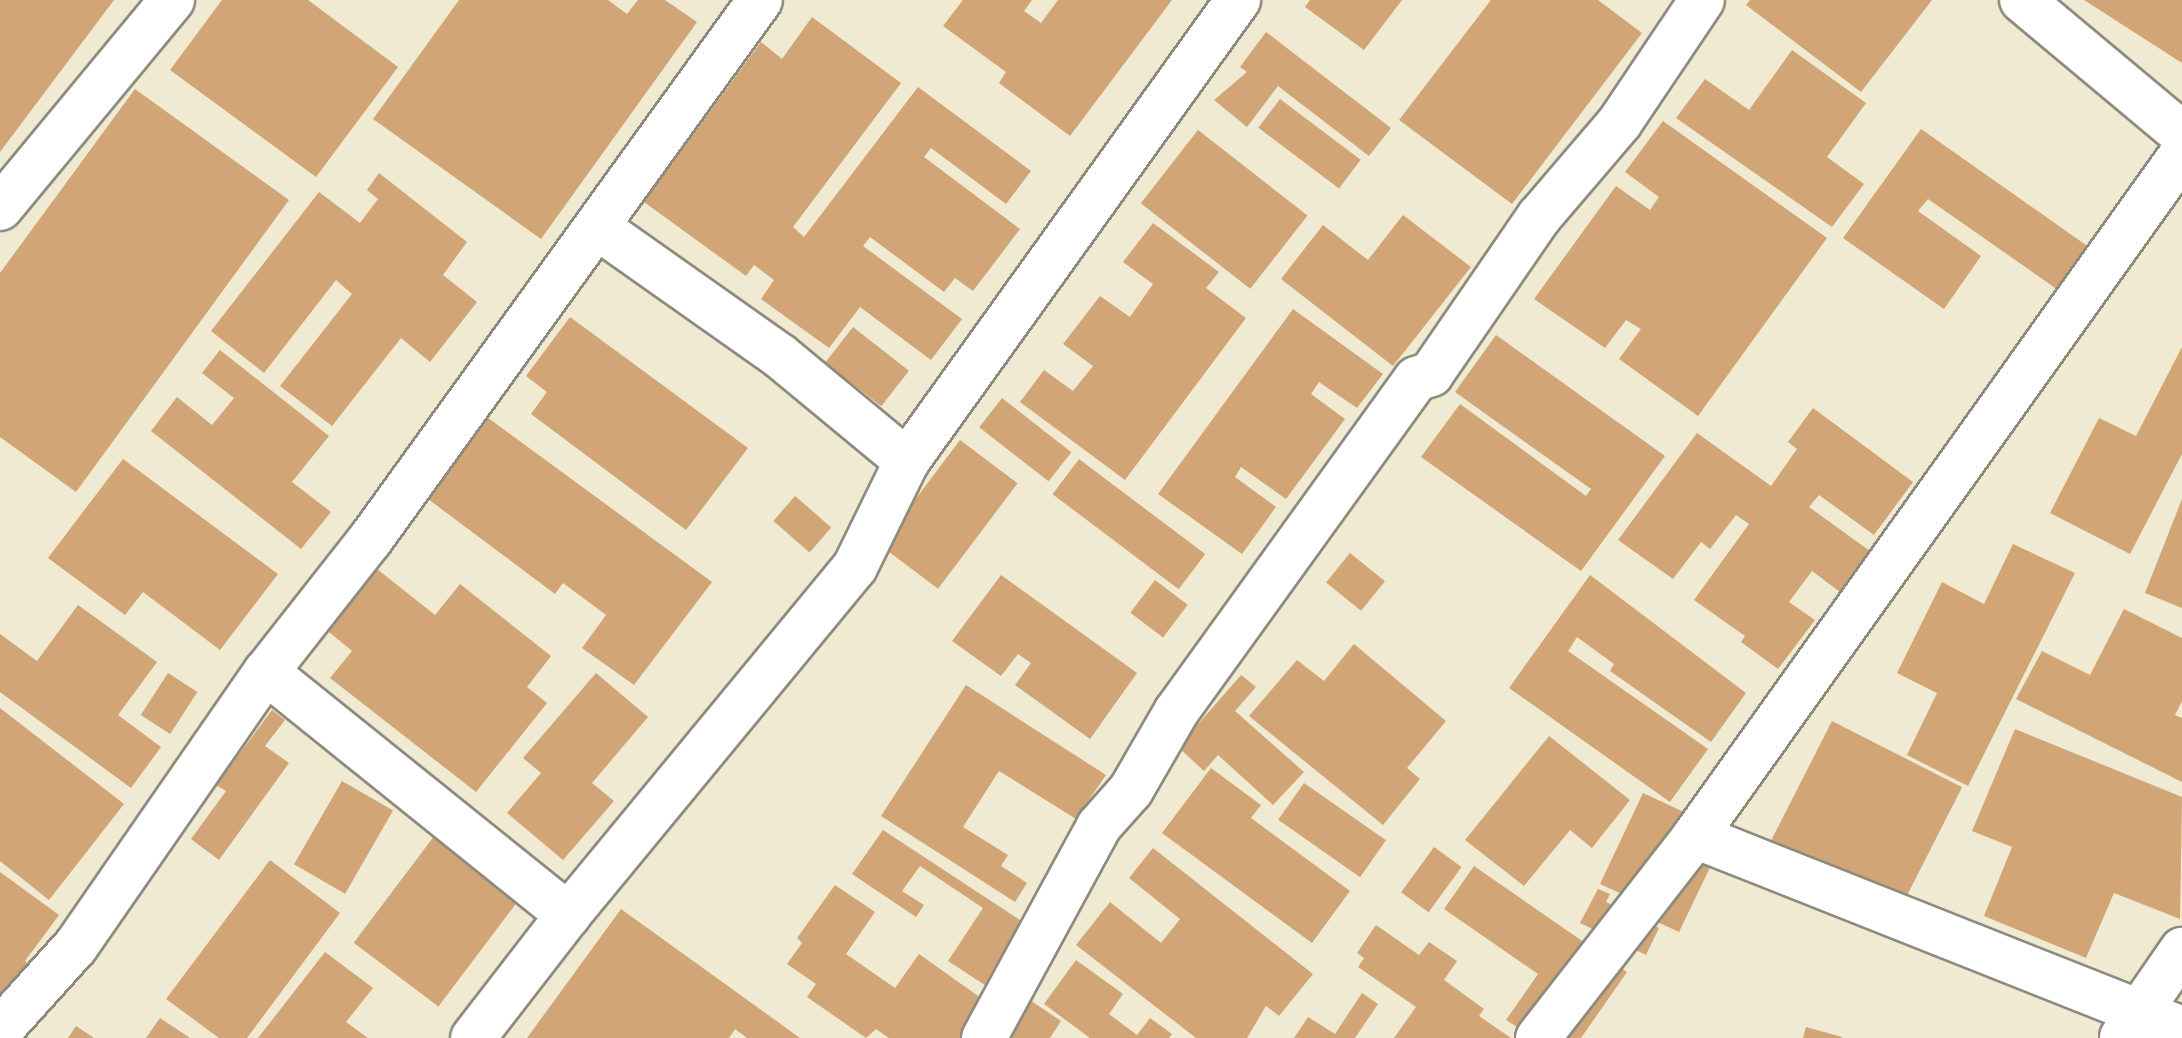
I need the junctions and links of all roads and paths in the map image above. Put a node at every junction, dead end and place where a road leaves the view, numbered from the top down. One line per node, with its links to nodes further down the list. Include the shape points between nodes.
1 (172, 0): 8 (street)
2 (760, 0): 9 (street)
3 (1238, 0): 10 (street)
4 (1702, 0): 19 (street, via 1620,122 1539,217 1431,374 1416,379 1176,712 1131,790 1099,826)
5 (2022, 0): 6 (street)
6 (2182, 134)
7 (2182, 154): 12 (street)
8 (0, 208)
9 (597, 227): 10 (street, via 780,356); 11 (street)
10 (907, 461): 13 (street, via 855,567)
11 (266, 672): 13 (street); 17 (street, via 76,946)
12 (1695, 836): 15 (street); 20 (street)
13 (568, 915): 18 (street)
14 (2182, 950): 15 (street)
15 (2129, 1025): 16 (street)
16 (2182, 1029)
17 (0, 1030)
18 (473, 1038)
19 (984, 1038)
20 (1538, 1038)

